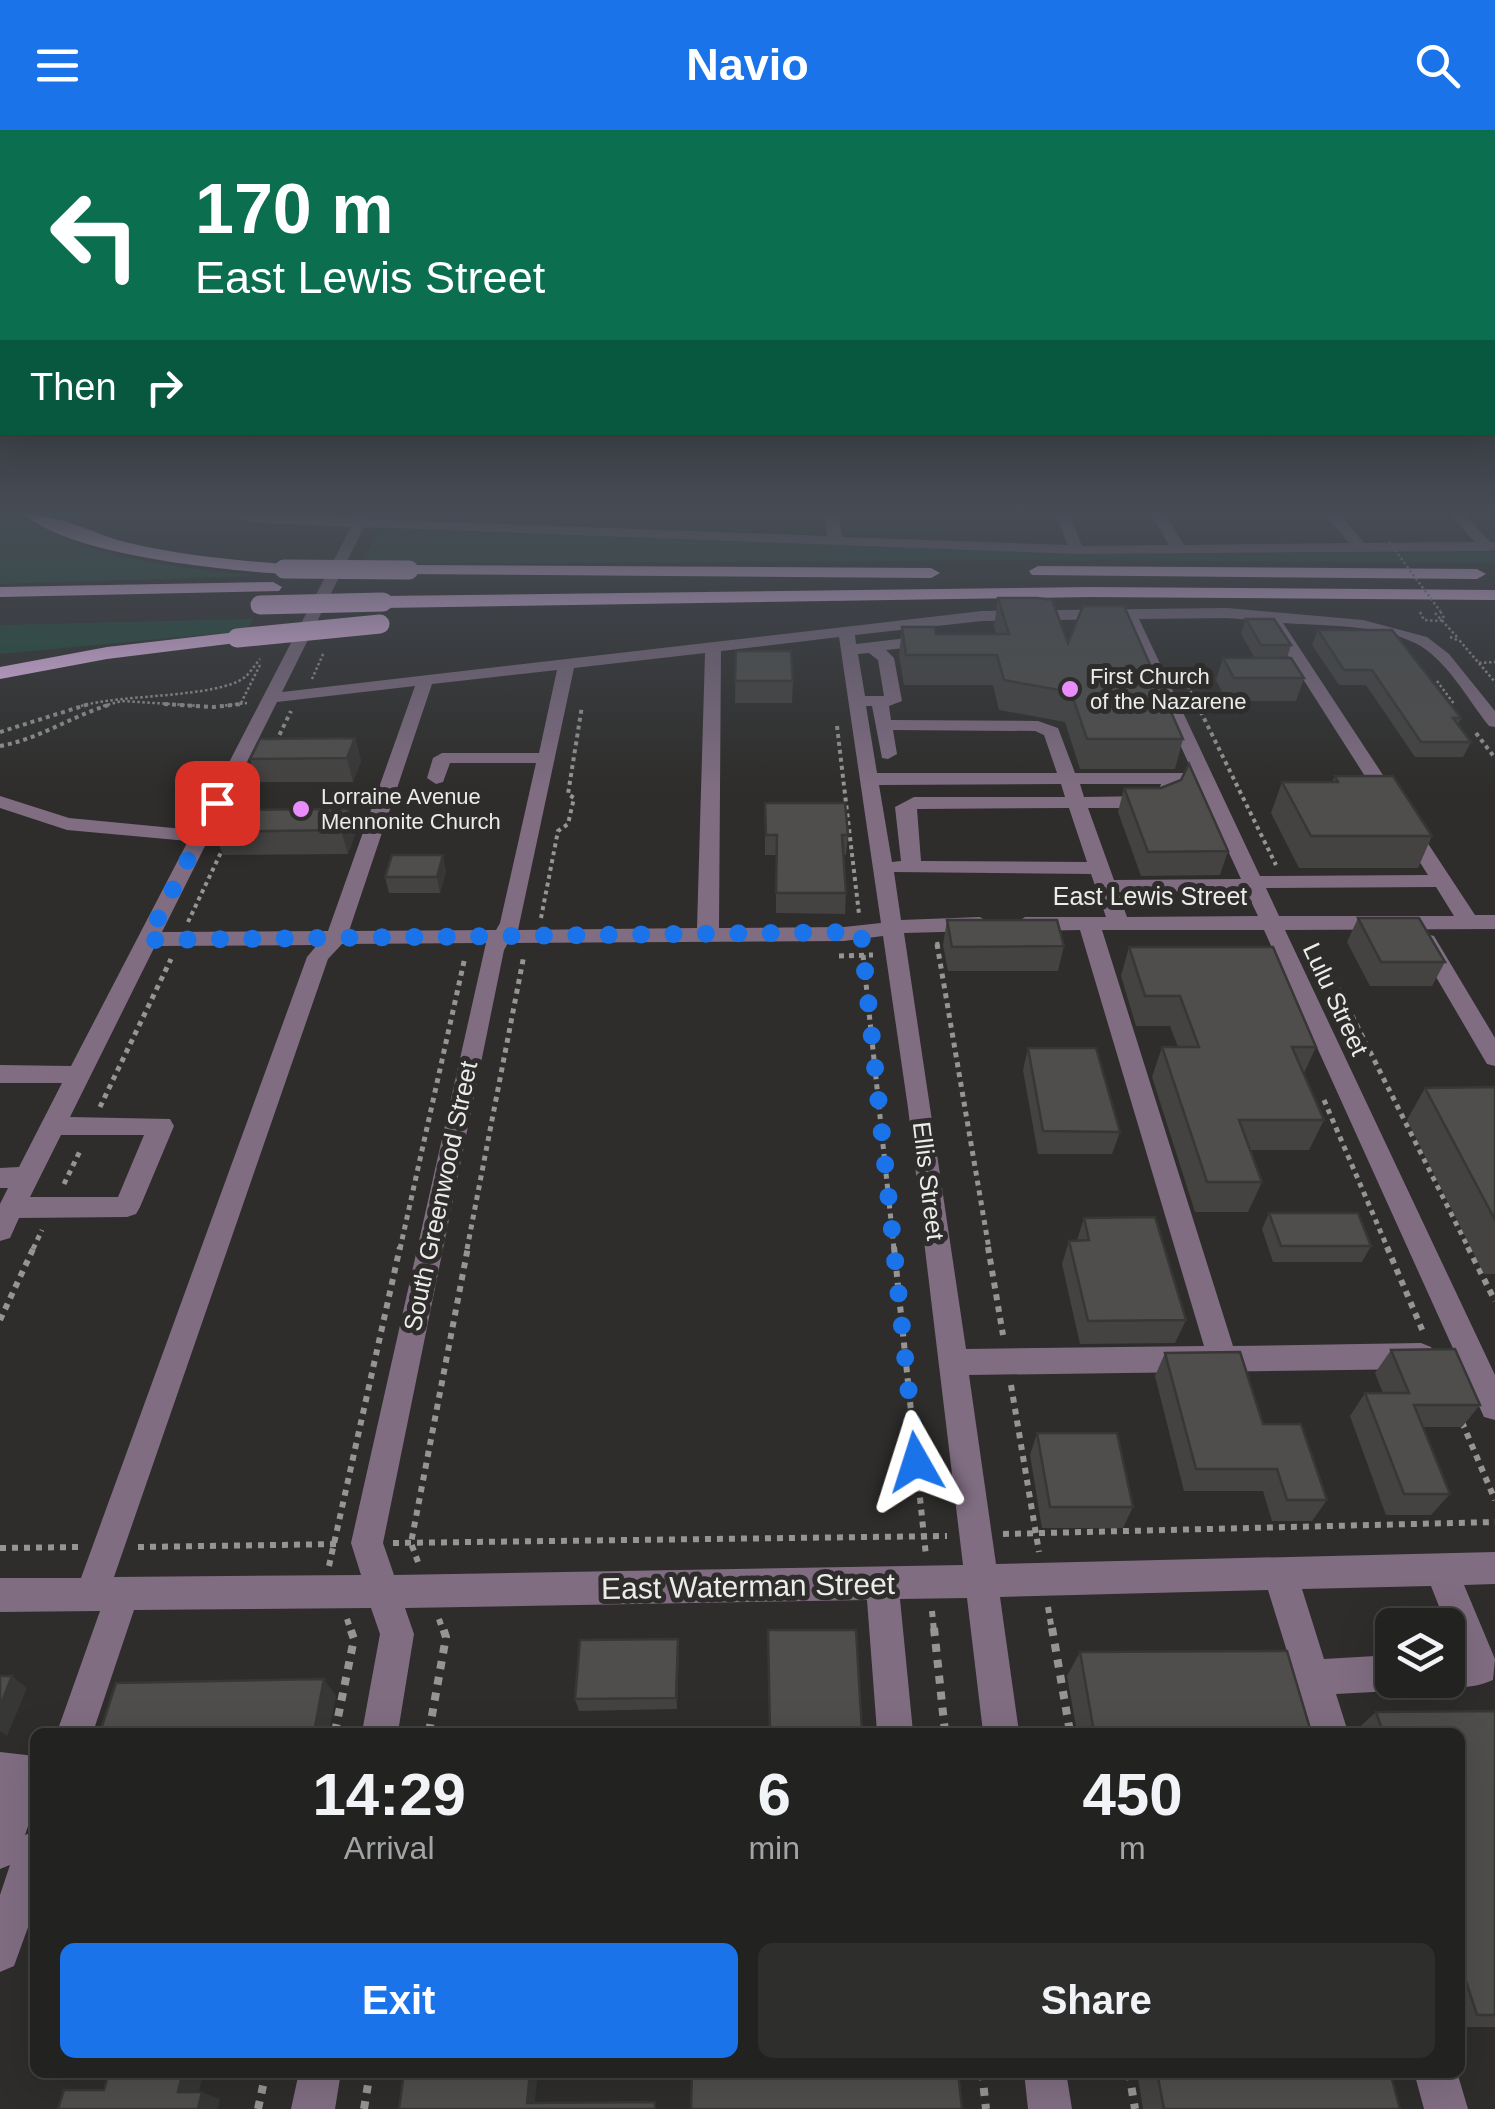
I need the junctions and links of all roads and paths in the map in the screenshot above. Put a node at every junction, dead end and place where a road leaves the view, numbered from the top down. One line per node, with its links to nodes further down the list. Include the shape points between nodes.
1 (210, 606): 5 (highway, bridge)
2 (318, 606): 21 (street)
3 (607, 606): 17 (highway, bridge, via 237,638)
4 (1444, 606): 9 (path, via 1443,619)
5 (0, 612)
6 (1128, 613): 7 (street); 8 (street); 34 (street, Lulu Street)
7 (1270, 615): 25 (street, via 1363,624 1421,640); 45 (street)
8 (956, 619): 10 (street); 10 (street, via 962,635)
9 (1460, 642)
10 (856, 643): 11 (street); 24 (street, Ellis Street); 24 (street, via 886,658 893,701)
11 (713, 646): 16 (street); 58 (street)
12 (326, 648): 20 (path)
13 (264, 652): 22 (path)
14 (1478, 662): 15 (path)
15 (1495, 662)
16 (568, 664): 19 (street); 30 (street, South Greenwood Street)
17 (0, 673)
18 (1182, 674): 46 (path)
19 (425, 680): 20 (street); 60 (street)
20 (304, 694): 21 (street)
21 (269, 701): 22 (path); 28 (path, via 294,704); 41 (street)
22 (242, 703): 27 (path, via 122,701)
23 (582, 704): 59 (path, via 568,794 574,798 568,824 558,831)
24 (857, 706): 26 (street); 35 (street, Ellis Street); 57 (path)
25 (1495, 722)
26 (883, 725): 29 (street); 36 (street, via 1038,726 1052,732)
27 (0, 746)
28 (271, 752)
29 (888, 754)
30 (547, 758): 32 (street, via 445,750); 61 (street, South Greenwood Street, via 512,924)
31 (263, 768): 39 (path)
32 (436, 778)
33 (1172, 778): 34 (street); 36 (street); 38 (street, via 1166,796 1154,802)
34 (1204, 778): 47 (street, Lulu Street)
35 (869, 779): 36 (street); 42 (street, Ellis Street)
36 (1070, 779): 38 (street)
37 (0, 802): 41 (street, via 67,824)
38 (1078, 803): 43 (street, via 914,803 905,807); 44 (street)
39 (240, 815)
40 (232, 831): 62 (path)
41 (200, 836): 63 (street)
42 (882, 867): 43 (street); 56 (street, Ellis Street)
43 (912, 867): 44 (street)
44 (1103, 877): 47 (street); 55 (street)
45 (1442, 881): 46 (street); 49 (street)
46 (1285, 882): 47 (street)
47 (1253, 884): 51 (street, Lulu Street)
48 (1416, 922): 49 (street, East Lewis Street); 52 (street, East Lewis Street); 64 (street)
49 (1469, 922): 50 (street, East Lewis Street)
50 (1495, 922)
51 (1271, 923): 52 (street, East Lewis Street); 55 (street, East Lewis Street); 75 (street, Lulu Street)
52 (1305, 923): 73 (path)
53 (921, 924): 54 (street, East Lewis Street); 56 (street, East Lewis Street); 78 (path, via 938,942)
54 (1089, 924): 55 (street, East Lewis Street); 77 (street)
55 (1118, 924)
56 (892, 928): 57 (street, East Lewis Street); 79 (street, Ellis Street)
57 (861, 932): 58 (street, East Lewis Street); 86 (path)
58 (708, 936): 59 (street, East Lewis Street)
59 (534, 937): 61 (street, East Lewis Street); 88 (path, via 523,958)
60 (336, 938): 61 (street, East Lewis Street); 62 (street, East Lewis Street); 89 (street, via 317,959)
61 (501, 938): 87 (street, South Greenwood Street, via 492,949)
62 (180, 939): 63 (street, East Lewis Street); 69 (path)
63 (147, 940): 66 (street)
64 (1495, 1058)
65 (0, 1074): 66 (street)
66 (79, 1075): 68 (street)
67 (1320, 1090): 76 (path)
68 (53, 1126): 69 (street); 70 (street)
69 (92, 1126): 71 (path); 71 (street, via 161,1126 128,1207)
70 (13, 1178): 72 (street)
71 (52, 1208): 72 (street); 74 (path)
72 (6, 1219)
73 (1495, 1302)
74 (0, 1320)
75 (1471, 1355): 76 (street); 80 (street, Lulu Street)
76 (1434, 1356): 77 (street)
77 (1222, 1358): 78 (street)
78 (1007, 1361): 79 (street); 84 (path)
79 (953, 1362): 85 (street, Ellis Street)
80 (1495, 1407)
81 (1457, 1410): 82 (path)
82 (1495, 1500)
83 (1495, 1522): 84 (path)
84 (1036, 1534): 85 (path); 94 (path)
85 (975, 1535): 86 (path); 95 (street, Ellis Street)
86 (924, 1536): 88 (path); 96 (path)
87 (367, 1543): 88 (path); 89 (path); 98 (street, South Greenwood Street)
88 (411, 1543): 99 (path)
89 (108, 1547): 90 (path); 101 (street)
90 (0, 1548)
91 (1495, 1568): 92 (street, East Waterman Street)
92 (1441, 1569): 93 (street, East Waterman Street); 102 (street)
93 (1280, 1573): 94 (street, East Waterman Street); 104 (street)
94 (1043, 1579): 95 (street, East Waterman Street); 111 (path)
95 (981, 1580): 96 (street, East Waterman Street); 110 (street, Ellis Street)
96 (928, 1582): 97 (street, East Waterman Street); 109 (path)
97 (882, 1583): 99 (street, East Waterman Street); 108 (street)
98 (382, 1592): 99 (street, East Waterman Street); 101 (street, East Waterman Street); 106 (street, South Greenwood Street, via 397,1634)
99 (429, 1592): 107 (path, via 446,1637)
100 (0, 1595): 101 (street, East Waterman Street)
101 (106, 1596): 105 (street)
102 (1475, 1673)
103 (1375, 1674): 104 (street)
104 (1312, 1678): 112 (street)
105 (76, 1728)
106 (381, 1728)
107 (430, 1728)
108 (895, 1728)
109 (945, 1728)
110 (1000, 1728)
111 (1069, 1728)
112 (1329, 1728)
113 (0, 1771): 114 (street, via 28,1772)
114 (0, 1850)
115 (30, 1865): 116 (street)
116 (0, 1952)
117 (265, 2078): 124 (path)
118 (319, 2078): 125 (street)
119 (369, 2078): 126 (path)
120 (983, 2078): 127 (path)
121 (1046, 2078): 128 (street)
122 (1130, 2078): 129 (path)
123 (1437, 2078): 130 (street)
124 (258, 2109)
125 (313, 2109)
126 (364, 2109)
127 (986, 2109)
128 (1050, 2109)
129 (1136, 2109)
130 (1446, 2109)

